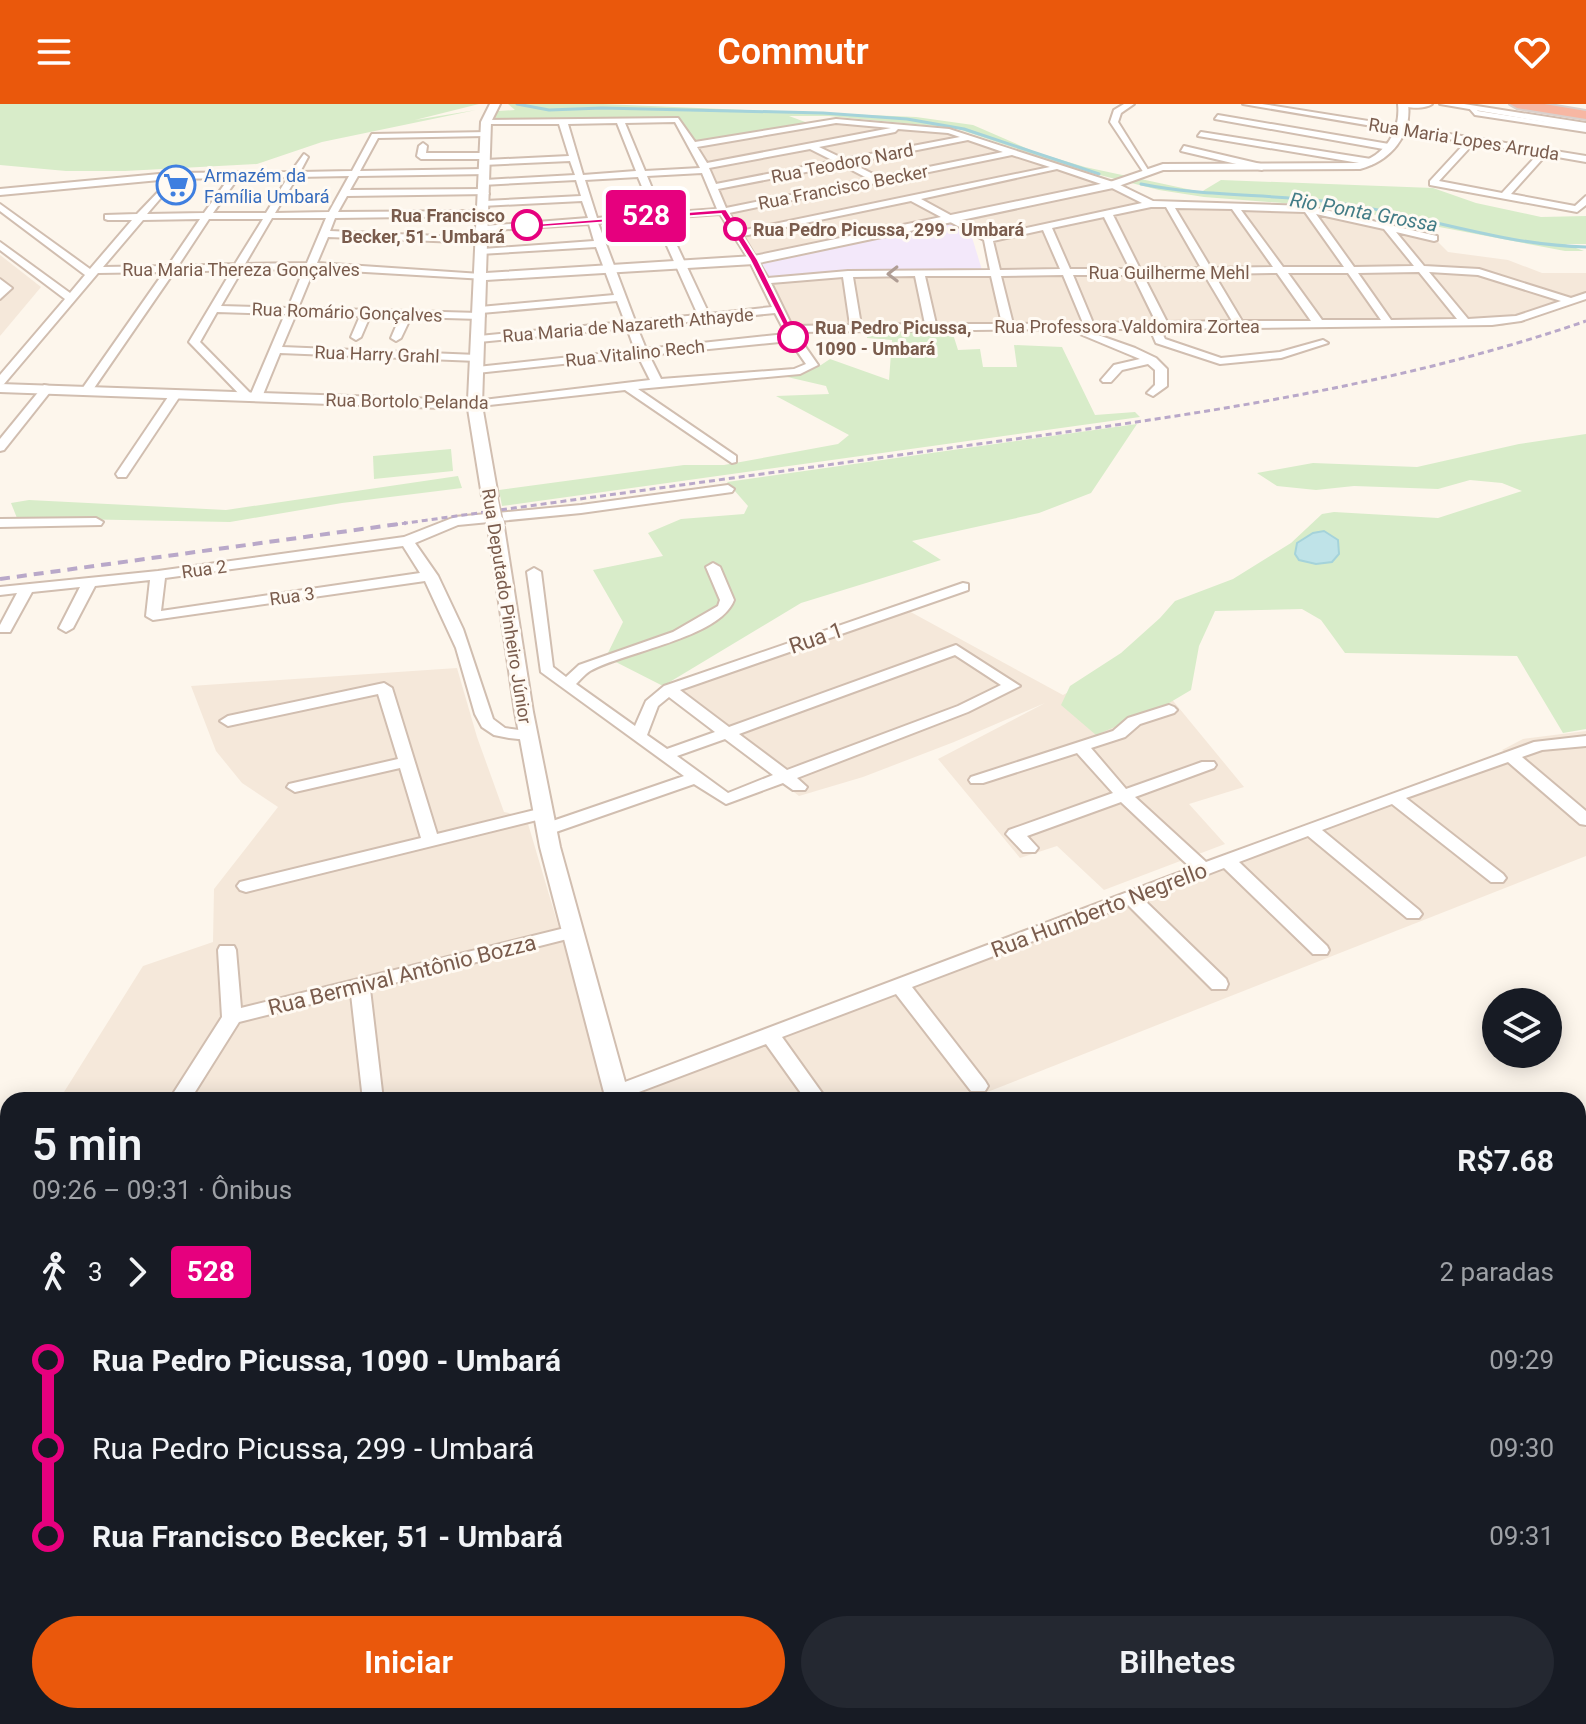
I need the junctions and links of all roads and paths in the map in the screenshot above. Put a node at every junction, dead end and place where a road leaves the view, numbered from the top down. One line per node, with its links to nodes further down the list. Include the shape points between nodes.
1 (495, 104): 13 (street, Rua Deputado Pinheiro Júnior)
2 (1130, 104): 37 (street, via 1117,112 1114,122)
3 (1247, 104): 17 (street, Rua Maria Lopes Arruda)
4 (1427, 104): 8 (main road)
5 (1445, 104): 16 (street)
6 (1517, 104): 10 (highway)
7 (1556, 104): 9 (highway)
8 (1406, 105): 17 (street)
9 (1586, 108)
10 (1586, 115)
11 (1218, 117): 25 (street)
12 (620, 121): 14 (street); 22 (street, via 678,120); 39 (street)
13 (486, 122): 14 (street); 18 (street, Rua Deputado Pinheiro Júnior)
14 (563, 122): 30 (street)
15 (913, 127): 20 (street); 22 (street, via 836,121); 24 (street)
16 (1586, 128)
17 (1403, 129): 21 (street, Rua Maria Lopes Arruda); 25 (street)
18 (486, 134): 38 (street, via 375,136); 44 (street, Rua Deputado Pinheiro Júnior)
19 (1201, 134): 32 (street)
20 (971, 137): 28 (street); 33 (street, Rua Teodoro Nard)
21 (1473, 140): 27 (street, Rua Maria Lopes Arruda); 52 (street, via 1433,183)
22 (693, 145): 35 (street)
23 (423, 146): 44 (street, via 421,156)
24 (811, 146): 33 (street); 35 (street)
25 (1389, 147): 32 (street)
26 (1184, 149): 34 (street)
27 (1544, 152): 31 (street, Rua Maria Lopes Arruda); 52 (street)
28 (1009, 153): 36 (street); 43 (street, Rua Francisco Becker)
29 (304, 157): 40 (street)
30 (572, 158): 42 (street); 44 (street)
31 (1586, 159)
32 (1371, 162): 34 (street)
33 (844, 163): 43 (street); 46 (street, Rua Teodoro Nard)
34 (1262, 167): 37 (street)
35 (704, 168): 39 (street); 46 (street)
36 (1056, 168): 45 (street); 54 (street)
37 (1147, 171): 45 (street)
38 (353, 173): 40 (street); 44 (street); 50 (street)
39 (642, 173): 42 (street); 63 (street)
40 (292, 174): 41 (street); 66 (street)
41 (235, 175): 48 (street); 65 (street)
42 (578, 177): 44 (street); 53 (street)
43 (878, 181): 47 (street); 61 (street, Rua Francisco Becker)
44 (485, 183): 50 (street); 53 (street); 62 (street); 77 (street, Rua Deputado Pinheiro Júnior)
45 (1113, 185): 56 (street); 69 (street)
46 (713, 187): 61 (street)
47 (890, 187)
48 (0, 192)
49 (160, 193): 68 (street)
50 (343, 193): 62 (street)
51 (902, 193): 54 (street)
52 (1504, 196): 55 (street, via 1577,209)
53 (585, 198): 70 (street)
54 (914, 199): 69 (street); 74 (street)
55 (1586, 199)
56 (1151, 204): 57 (street); 64 (street)
57 (1169, 205): 58 (street); 90 (street)
58 (1234, 206): 60 (street); 88 (street)
59 (0, 207): 89 (street)
60 (1308, 209): 72 (street); 87 (street)
61 (723, 211): 63 (street, Rua Francisco Becker); 74 (street)
62 (332, 215): 66 (street); 73 (street)
63 (659, 215): 70 (street, Rua Francisco Becker); 82 (street)
64 (1108, 215): 71 (street); 94 (street)
65 (205, 216): 66 (street); 68 (street); 84 (street)
66 (269, 216): 83 (street)
67 (108, 217): 68 (street)
68 (139, 217): 89 (street)
69 (955, 219): 76 (street); 80 (street)
70 (595, 220): 77 (street, Rua Francisco Becker); 78 (street)
71 (1047, 227): 76 (street); 93 (street)
72 (1387, 227): 75 (street); 85 (street)
73 (324, 234): 77 (street); 81 (street)
74 (738, 234): 80 (street)
75 (1434, 238)
76 (988, 239): 92 (street)
77 (483, 241): 78 (street); 96 (street, Rua Deputado Pinheiro Júnior)
78 (600, 244): 86 (street)
79 (0, 245): 102 (street)
80 (754, 260): 82 (street); 97 (street)
81 (312, 266): 83 (street, Rua Maria Thereza Gonçalves); 96 (street, Rua Maria Thereza Gonçalves); 105 (street)
82 (679, 266): 86 (street); 110 (street)
83 (238, 267): 84 (street, Rua Maria Thereza Gonçalves); 104 (street)
84 (168, 268): 89 (street, Rua Maria Thereza Gonçalves); 136 (street)
85 (1424, 269): 87 (street, Rua Guilherme Mehl); 103 (street, Rua Guilherme Mehl, via 1472,271); 111 (street)
86 (610, 270): 96 (street); 101 (street)
87 (1351, 270): 88 (street, Rua Guilherme Mehl); 114 (street)
88 (1283, 271): 90 (street, Rua Guilherme Mehl); 113 (street)
89 (95, 272): 102 (street)
90 (1210, 272): 94 (street, Rua Guilherme Mehl); 116 (street)
91 (919, 273): 92 (street, Rua Guilherme Mehl); 95 (street, Rua Guilherme Mehl, one-way to 95); 121 (street)
92 (994, 273): 93 (street, Rua Guilherme Mehl); 117 (street)
93 (1064, 273): 94 (street, Rua Guilherme Mehl); 115 (street)
94 (1135, 273): 119 (street)
95 (848, 274): 97 (street, Rua Guilherme Mehl); 120 (street)
96 (481, 277): 108 (street, Rua Deputado Pinheiro Júnior)
97 (763, 281): 106 (street)
98 (0, 282): 99 (street, via 7,288)
99 (0, 296)
100 (1586, 296): 103 (street, Rua Professora Valdomira Zortea)
101 (621, 297): 108 (street, Rua Romário Gonçalves); 112 (street)
102 (71, 299): 133 (street)
103 (1571, 301): 111 (street, Rua Professora Valdomira Zortea, via 1517,319)
104 (214, 309): 105 (street, Rua Romário Gonçalves); 139 (street, via 194,342)
105 (293, 309): 107 (street, Rua Romário Gonçalves); 127 (street)
106 (778, 310): 110 (street, Rua Maria de Nazareth Athayde); 122 (street)
107 (367, 311): 109 (street, Rua Romário Gonçalves); 123 (street)
108 (480, 313): 109 (street, Rua Romário Gonçalves); 125 (street, Rua Deputado Pinheiro Júnior)
109 (407, 314): 124 (street)
110 (705, 317): 112 (street, Rua Maria de Nazareth Athayde)
111 (1466, 323): 114 (street, Rua Professora Valdomira Zortea)
112 (630, 324): 125 (street, Rua Maria de Nazareth Athayde); 128 (street)
113 (1319, 324): 114 (street, Rua Professora Valdomira Zortea); 116 (street, Rua Professora Valdomira Zortea)
114 (1389, 324)
115 (1089, 325): 118 (street, Rua Professora Valdomira Zortea); 119 (street, Rua Professora Valdomira Zortea)
116 (1239, 325): 119 (street, Rua Professora Valdomira Zortea)
117 (1008, 326): 118 (street, Rua Professora Valdomira Zortea); 121 (street, Rua Professora Valdomira Zortea)
118 (1067, 326): 129 (street)
119 (1158, 326): 126 (street, via 1160,341 1220,361 1281,355)
120 (856, 328): 121 (street, Rua Professora Valdomira Zortea); 122 (street, Rua Professora Valdomira Zortea)
121 (931, 328)
122 (791, 333): 128 (street, Rua Vitalino Rech); 132 (street, Rua Bortolo Pelanda, via 812,365 796,372)
123 (356, 337)
124 (396, 338)
125 (479, 339): 130 (street, Rua Deputado Pinheiro Júnior)
126 (1323, 343)
127 (276, 350): 130 (street, Rua Harry Grahl); 139 (street)
128 (642, 353): 130 (street, Rua Vitalino Rech); 132 (street)
129 (1152, 360): 131 (street, via 1118,367); 138 (street, via 1162,379)
130 (477, 364): 140 (street, Rua Deputado Pinheiro Júnior)
131 (1107, 380)
132 (657, 383): 135 (street, Rua Bortolo Pelanda)
133 (0, 385): 134 (street, Rua Bortolo Pelanda)
134 (48, 387): 136 (street, Rua Bortolo Pelanda); 141 (street)
135 (628, 387): 140 (street, Rua Bortolo Pelanda); 142 (street)
136 (88, 389): 137 (street, Rua Bortolo Pelanda)
137 (176, 393): 139 (street, Rua Bortolo Pelanda); 143 (street)
138 (1153, 393)
139 (252, 396): 140 (street, Rua Bortolo Pelanda)
140 (475, 405): 164 (street, Rua Deputado Pinheiro Júnior, bridge)
141 (0, 447)
142 (732, 459)
143 (122, 474)
144 (728, 489): 147 (street, Rua 2, via 455,521)
145 (96, 522): 146 (street)
146 (0, 523)
147 (407, 541): 150 (street, Rua 2); 151 (street)
148 (713, 567): 158 (street, via 727,600 724,608 678,635 584,668)
149 (534, 572): 158 (street, via 546,669)
150 (158, 575): 151 (street, Rua 3, via 153,616); 152 (street, Rua 2)
151 (431, 576): 164 (street, via 466,653 491,727)
152 (90, 582): 154 (street, Rua 2); 156 (street)
153 (963, 587): 159 (street, Rua 1)
154 (27, 588): 155 (street, Rua 2); 157 (street)
155 (0, 591)
156 (66, 628)
157 (5, 629)
158 (566, 685): 162 (street)
159 (669, 689): 162 (street, via 651,704); 163 (street)
160 (1169, 710): 166 (street)
161 (228, 721): 169 (street, via 384,688)
162 (640, 734): 167 (street)
163 (725, 734): 167 (street); 171 (street); 171 (street, via 956,649 1012,686)
164 (528, 735): 179 (street, Rua Deputado Pinheiro Júnior)
165 (1586, 741): 168 (street, Rua Humberto Negrello, via 1540,745)
166 (1081, 747): 173 (street); 176 (street)
167 (666, 755): 172 (street)
168 (1512, 757): 177 (street, Rua Humberto Negrello); 178 (street)
169 (408, 761): 174 (street); 181 (street)
170 (1208, 765): 176 (street)
171 (784, 776): 172 (street, via 726,799); 175 (street)
172 (695, 778): 179 (street)
173 (977, 780)
174 (295, 787)
175 (799, 787)
176 (1123, 795): 182 (street, via 1015,834); 184 (street)
177 (1394, 797): 180 (street, Rua Humberto Negrello); 185 (street)
178 (1584, 820)
179 (545, 821): 181 (street); 189 (street, Rua Deputado Pinheiro Júnior)
180 (1309, 828): 183 (street, Rua Humberto Negrello); 188 (street)
181 (431, 841): 186 (street)
182 (1029, 848)
183 (1227, 861): 184 (street, Rua Humberto Negrello); 191 (street)
184 (1204, 870): 187 (street, Rua Humberto Negrello)
185 (1497, 878)
186 (246, 886)
187 (1131, 897): 192 (street); 193 (street, Rua Humberto Negrello)
188 (1413, 914)
189 (573, 932): 194 (street, Rua Bermival Antônio Bozza); 200 (street, Rua Deputado Pinheiro Júnior)
190 (227, 950): 195 (street)
191 (1320, 950)
192 (1219, 984)
193 (900, 985): 196 (street, Rua Humberto Negrello); 197 (street)
194 (360, 986): 195 (street, Rua Bermival Antônio Bozza); 199 (street)
195 (232, 1017): 198 (street)
196 (769, 1034): 201 (street, Rua Humberto Negrello); 202 (street)
197 (978, 1086)
198 (184, 1092)
199 (372, 1092)
200 (616, 1092)
201 (629, 1092)
202 (811, 1092)

